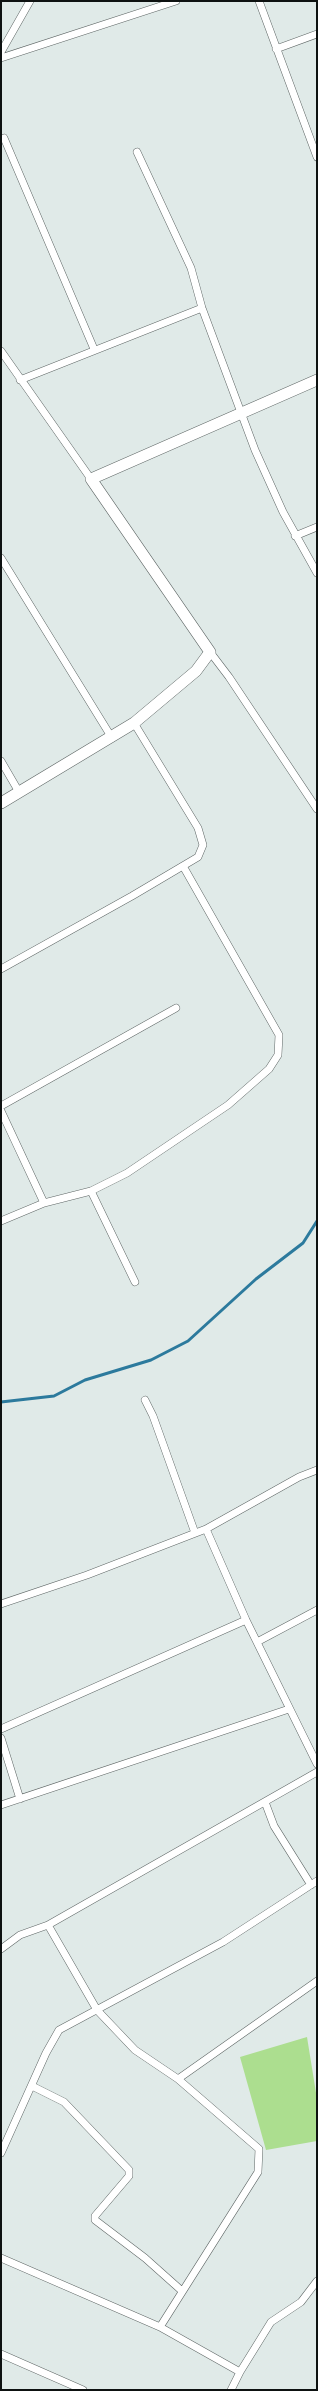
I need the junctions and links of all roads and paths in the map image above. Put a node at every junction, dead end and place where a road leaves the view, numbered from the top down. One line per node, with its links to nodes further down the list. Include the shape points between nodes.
1 (30, 1): 6 (street)
2 (176, 1): 7 (street)
3 (259, 1): 5 (street)
4 (317, 34): 5 (street)
5 (276, 49): 10 (street)
6 (1, 52)
7 (1, 58)
8 (4, 138): 12 (street)
9 (137, 152): 11 (street, via 190,268)
10 (317, 157)
11 (202, 308): 12 (street); 16 (street)
12 (94, 349): 14 (street)
13 (1, 351): 14 (street)
14 (20, 380): 17 (street)
15 (317, 380): 16 (street)
16 (241, 412): 17 (street); 19 (street, via 271,487)
17 (91, 478): 22 (street)
18 (317, 527): 19 (street)
19 (295, 536): 21 (street)
20 (1, 558): 24 (street)
21 (317, 573)
22 (210, 652): 23 (street, via 196,671); 28 (street)
23 (134, 723): 24 (street); 29 (street, via 198,828 203,845 198,857)
24 (112, 738): 26 (street)
25 (1, 761): 26 (street)
26 (19, 792): 27 (street)
27 (1, 803)
28 (317, 809)
29 (182, 866): 30 (street); 34 (street, via 279,1035 278,1055 269,1069 228,1105 127,1173)
30 (1, 969)
31 (176, 1008): 32 (street)
32 (1, 1106)
33 (1, 1111): 35 (street)
34 (90, 1191): 35 (street); 37 (street)
35 (44, 1203): 36 (street)
36 (1, 1221)
37 (135, 1282)
38 (145, 1400): 41 (street)
39 (317, 1470): 40 (street, via 299,1477)
40 (206, 1529): 41 (street); 44 (street)
41 (195, 1533): 42 (street)
42 (1, 1604)
43 (317, 1610): 45 (street)
44 (246, 1620): 45 (street); 47 (street)
45 (256, 1642): 46 (street)
46 (289, 1709): 49 (street); 51 (street)
47 (1, 1729)
48 (1, 1738): 51 (street)
49 (317, 1764)
50 (317, 1772): 52 (street)
51 (20, 1799): 53 (street)
52 (265, 1802): 54 (street, via 274,1826); 55 (street)
53 (1, 1805)
54 (314, 1883): 58 (street, via 223,1942)
55 (48, 1925): 56 (street, via 20,1935); 58 (street)
56 (1, 1949)
57 (317, 1981): 59 (street)
58 (97, 2010): 59 (street, via 135,2050); 60 (street, via 59,2030)
59 (178, 2079): 64 (street, via 259,2149 258,2172)
60 (32, 2086): 61 (street); 64 (street, via 64,2102 129,2170 129,2176 95,2216 95,2220 145,2258)
61 (1, 2153)
62 (1, 2258): 65 (street)
63 (317, 2281): 67 (street, via 301,2302 271,2322)
64 (182, 2291): 65 (street)
65 (160, 2327): 67 (street)
66 (1, 2354): 68 (street)
67 (240, 2372): 69 (street)
68 (83, 2390)
69 (231, 2390)

